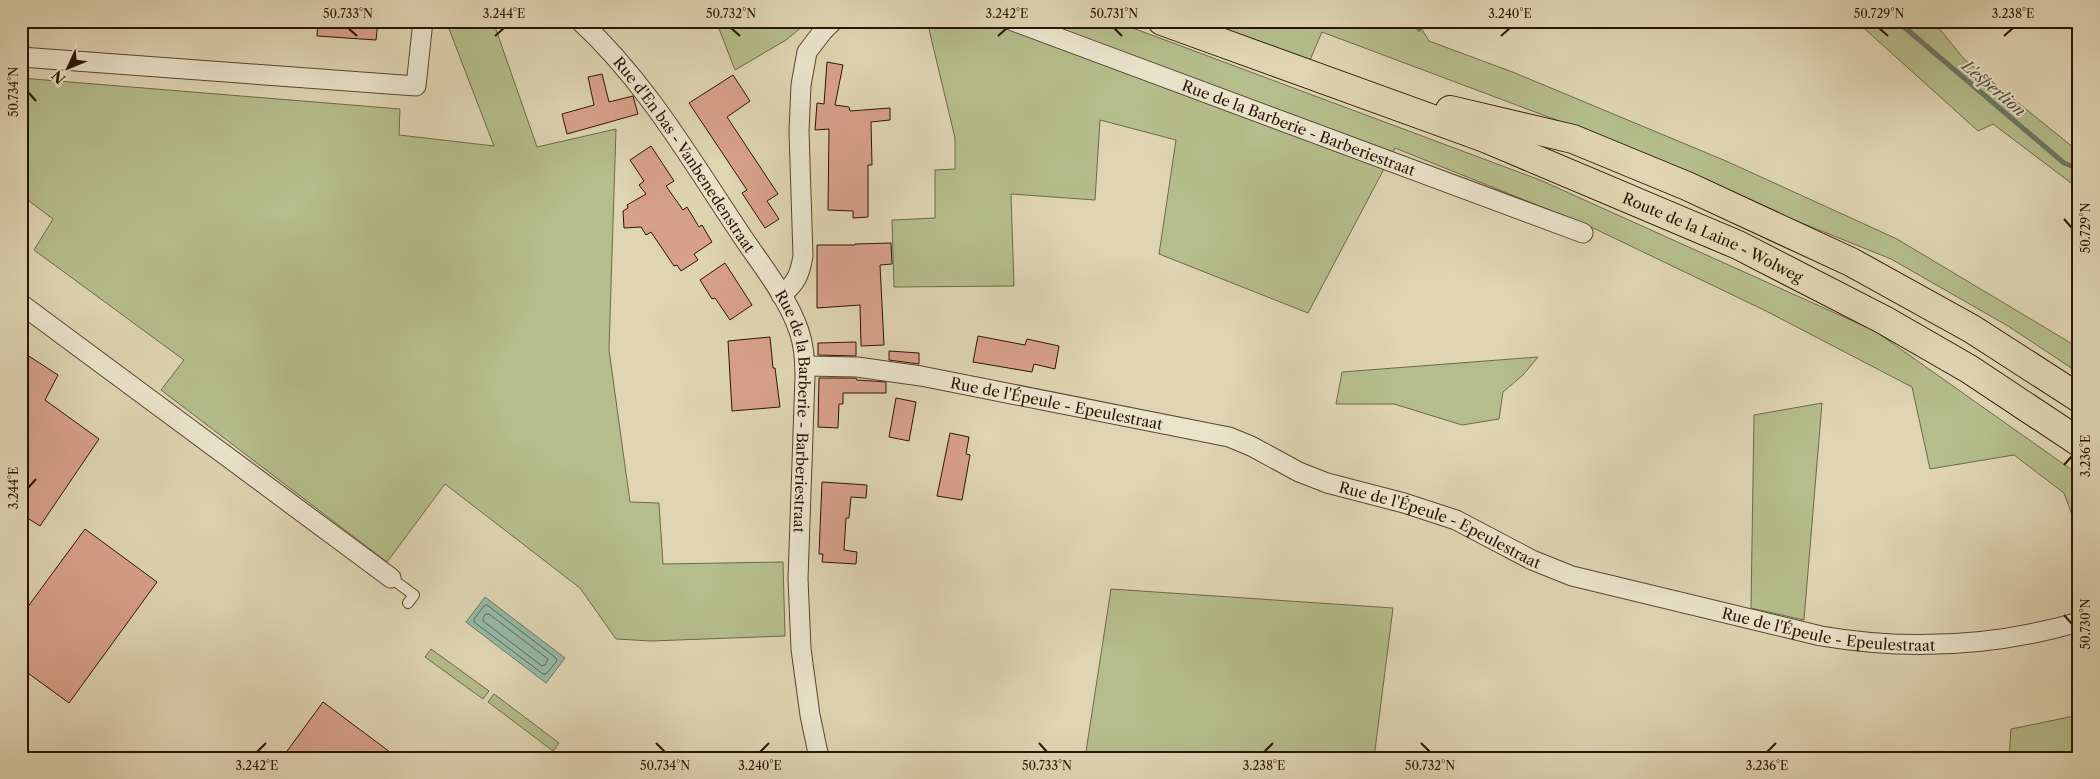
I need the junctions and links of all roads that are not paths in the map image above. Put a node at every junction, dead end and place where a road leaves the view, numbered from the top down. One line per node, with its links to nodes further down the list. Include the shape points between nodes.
1 (423, 21): 6 (street, via 416,86)
2 (580, 21): 9 (street, Rue d'En bas - Vanbenedenstraat, via 631,75 656,108)
3 (833, 21): 9 (street, Rue de la Barberie - Barberiestraat, via 807,52 801,85 800,131 803,256 795,282)
4 (1013, 21): 8 (street, Rue de la Barberie - Barberiestraat)
5 (1162, 21): 7 (highway, Route de la Laine - Wolweg)
6 (21, 57)
7 (1323, 80): 12 (highway, Route de la Laine - Wolweg, via 1573,138 1851,262 1972,329); 13 (highway, Route de la Laine - Wolweg, via 1485,138 1738,245 1884,320 1969,369)
8 (1584, 233)
9 (781, 295): 11 (street, Rue de la Barberie - Barberiestraat, via 798,330)
10 (21, 304): 14 (street)
11 (805, 366): 16 (street, Rue de l'Épeule - Epeulestraat, via 857,367 921,376 1229,437 1327,483 1456,520 1532,560 1572,576 1821,636 1862,644 1970,643 2041,634); 17 (street, Rue de la Barberie - Barberiestraat, via 798,579 800,639)
12 (2079, 398)
13 (2079, 442)
14 (391, 578): 15 (lane, via 414,595)
15 (408, 603)
16 (2079, 622)
17 (819, 758)

